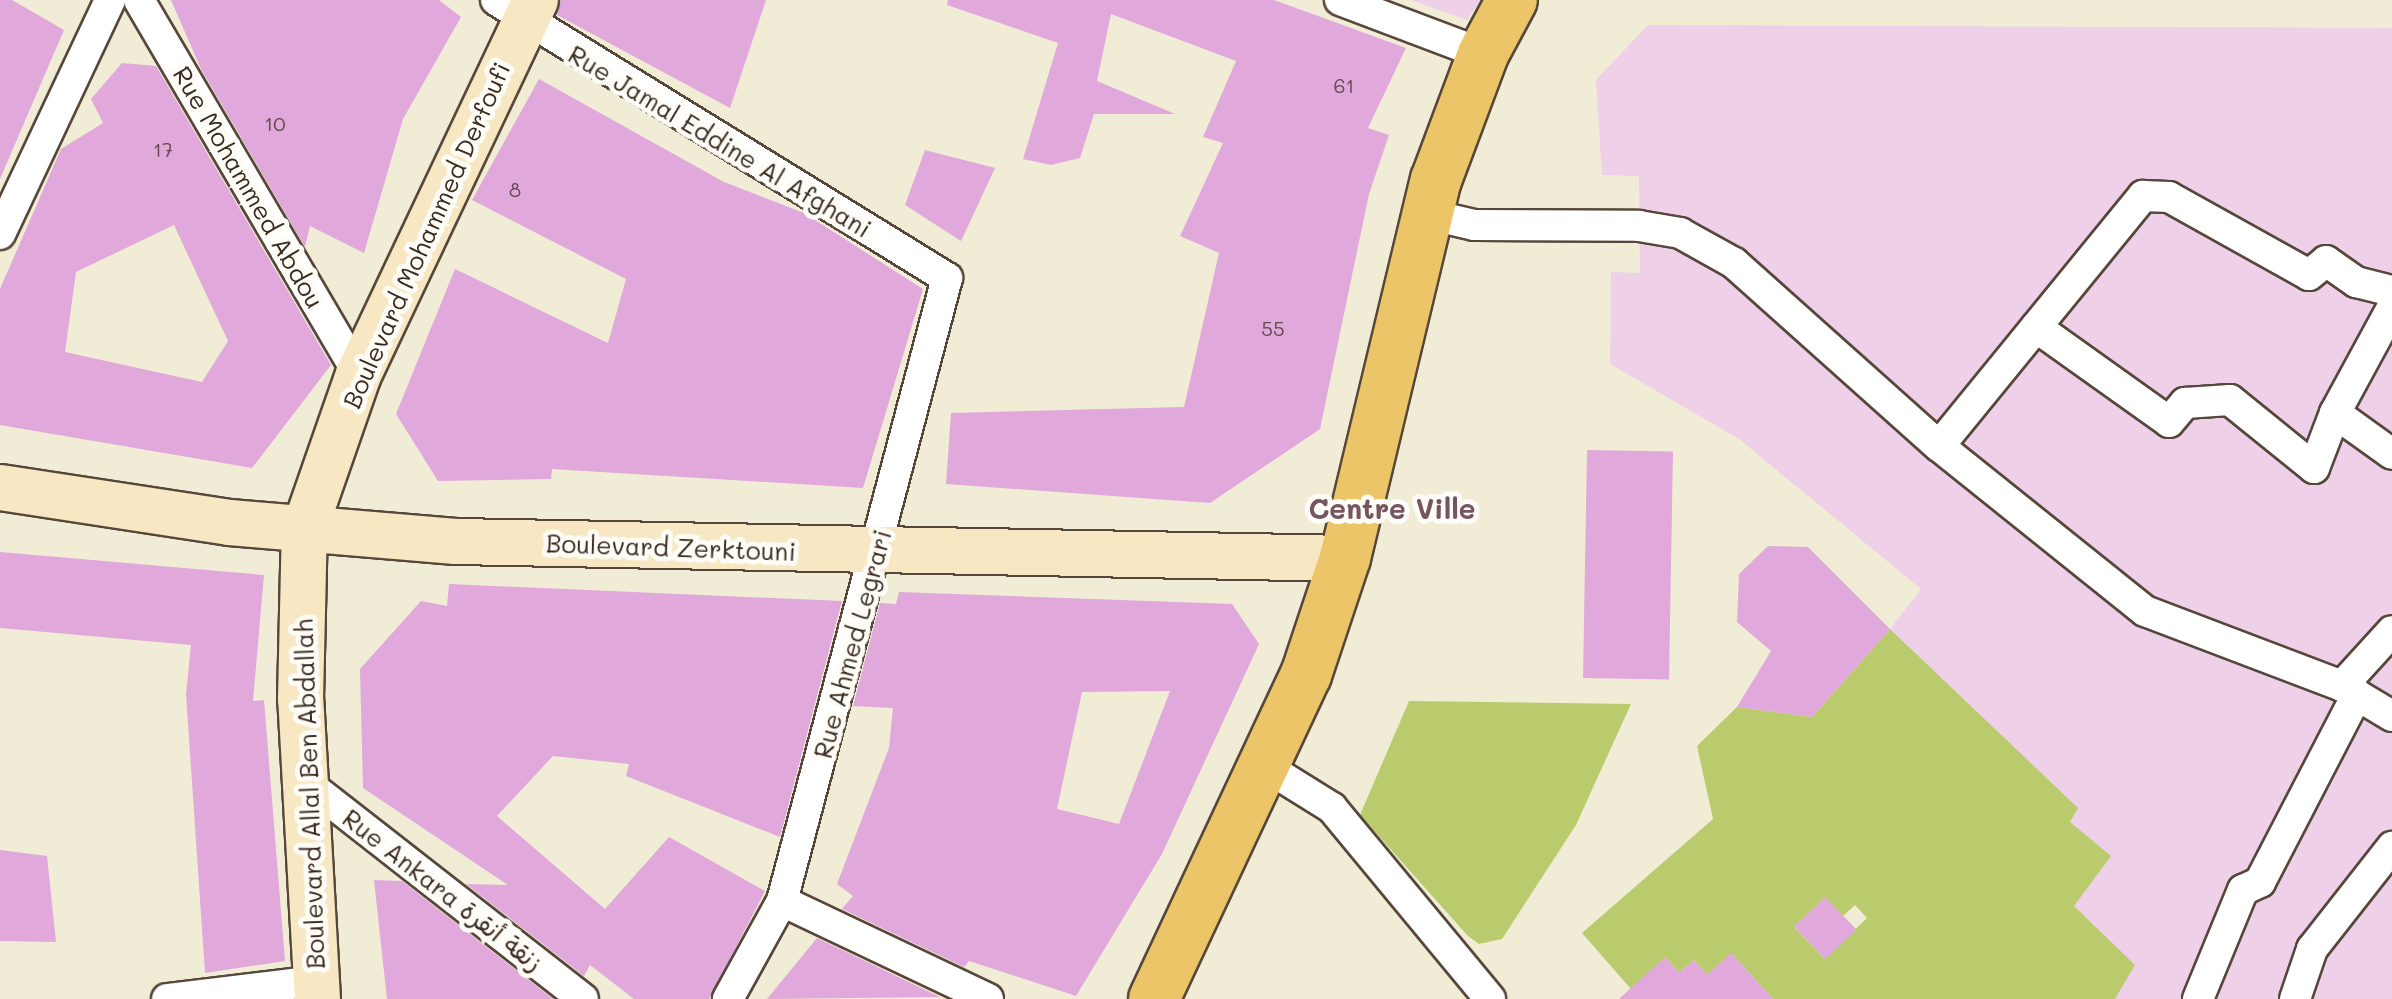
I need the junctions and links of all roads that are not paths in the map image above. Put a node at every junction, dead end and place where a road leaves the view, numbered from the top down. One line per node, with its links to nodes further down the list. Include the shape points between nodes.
1 (110, 0): 8 (street)
2 (139, 0): 13 (street, Rue Mohammed Abdou)
3 (1340, 0): 6 (street)
4 (1512, 0): 6 (main road)
5 (518, 7): 9 (street, Rue Jamal Eddine Al Afghani); 13 (street, Boulevard Mohammed Derfoufi)
6 (1482, 54): 7 (main road)
7 (1427, 214): 15 (street, via 1474,225 1639,226 1680,234 1734,263); 20 (main road)
8 (0, 234)
9 (947, 278): 19 (street, Rue Ahmed Legrari)
10 (2392, 292): 12 (street, via 2356,282 2326,261 2310,275 2169,197 2143,196)
11 (2392, 308): 14 (street)
12 (2036, 327): 14 (street, via 2169,422 2185,403 2230,400 2314,468); 15 (street)
13 (358, 374): 18 (street, Boulevard Mohammed Derfoufi)
14 (2335, 413): 16 (street)
15 (1939, 446): 22 (street, via 2145,611)
16 (2392, 454)
17 (0, 487): 18 (street, Boulevard Zerktouni)
18 (304, 529): 19 (street, Boulevard Zerktouni, via 455,541); 25 (street, Boulevard Allal Ben Abdallah)
19 (877, 553): 20 (street, Boulevard Zerktouni); 27 (street, Rue Ahmed Legrari)
20 (1345, 558): 24 (main road, via 1306,675)
21 (2392, 631): 22 (street)
22 (2350, 691): 23 (street); 35 (street, via 2260,882 2243,890)
23 (2392, 716)
24 (1263, 765): 33 (main road); 34 (street, via 1332,808)
25 (304, 781): 28 (street, Boulevard Allal Ben Abdallah); 30 (street, Rue Ankara زنقة أنقرة)
26 (2392, 847): 36 (street, via 2312,949)
27 (782, 901): 31 (street, Rue Ahmed Legrari); 32 (street)
28 (316, 990): 29 (street)
29 (167, 999)
30 (583, 999)
31 (728, 999)
32 (988, 999)
33 (1154, 999)
34 (1490, 999)
35 (2198, 999)
36 (2295, 999)

